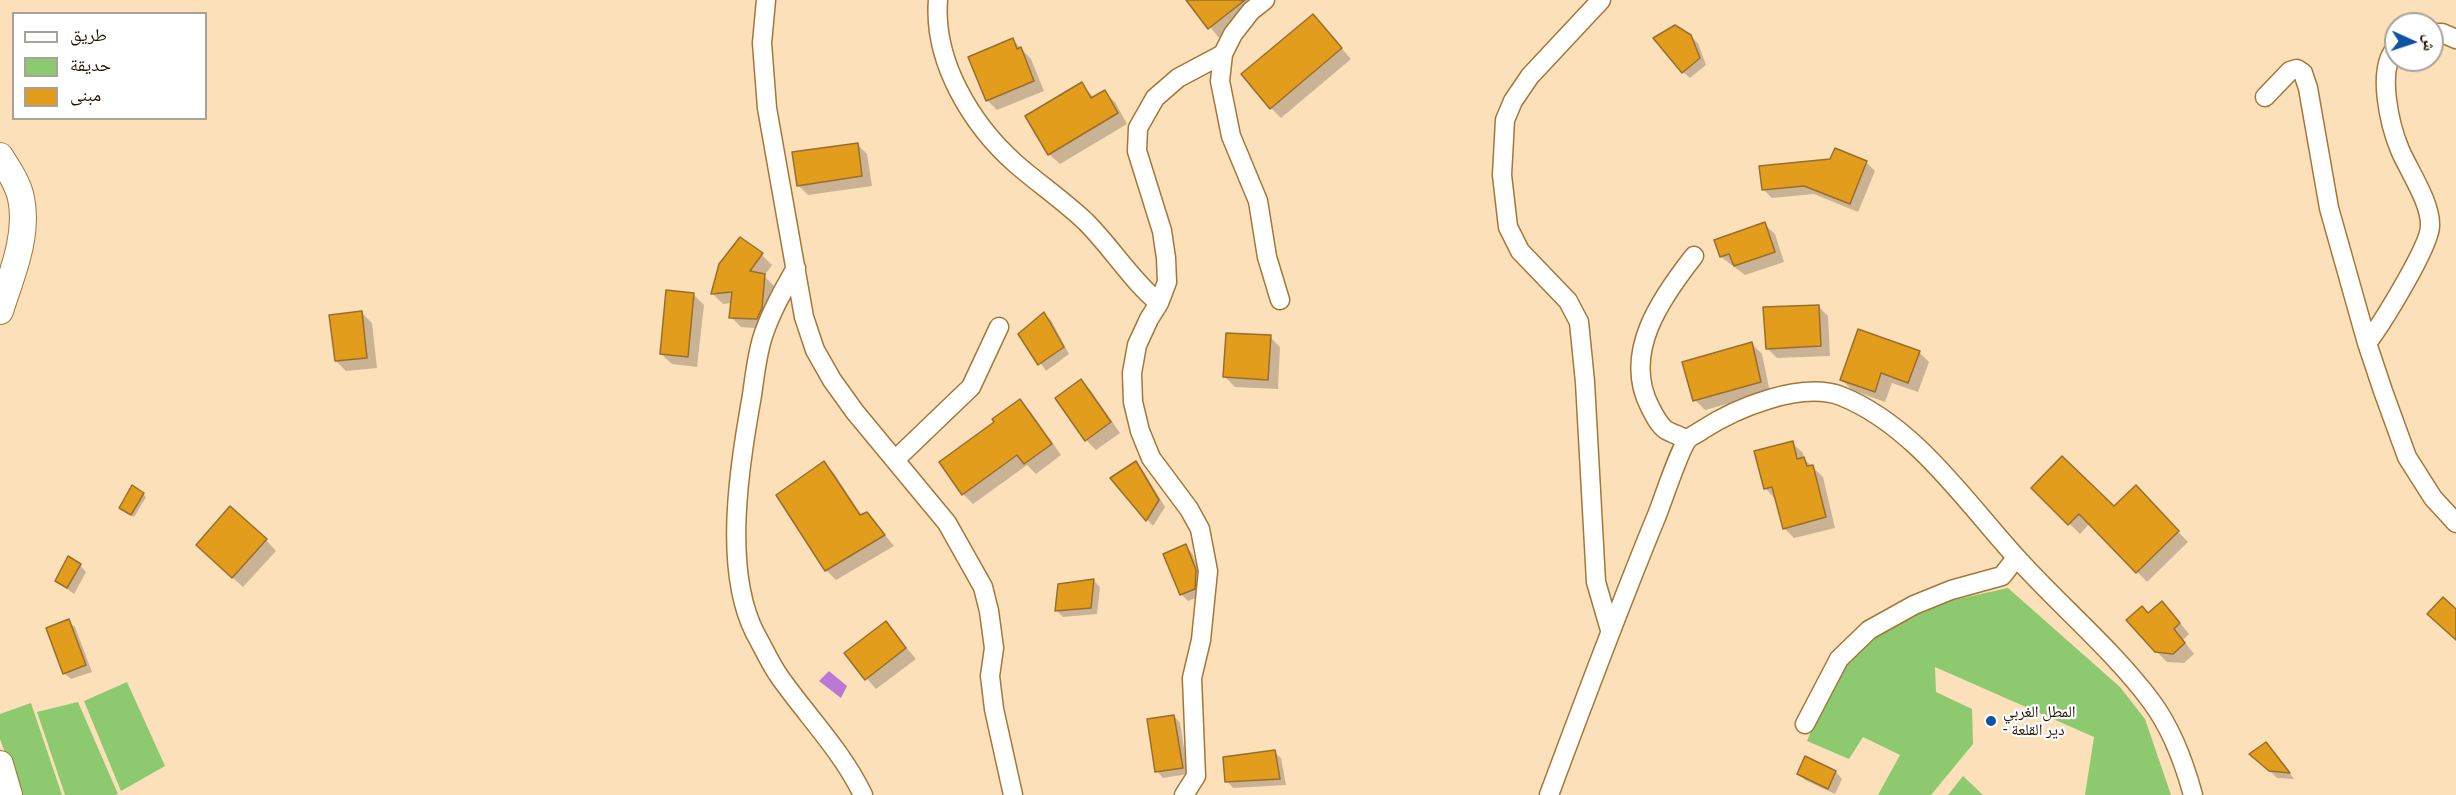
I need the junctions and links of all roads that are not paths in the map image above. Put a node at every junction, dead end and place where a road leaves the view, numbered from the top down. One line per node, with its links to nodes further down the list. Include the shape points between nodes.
1 (766, 0): 10 (street, via 762,43 767,108)
2 (939, 0): 12 (street, via 940,27 951,74 989,137 1085,222 1142,289)
3 (1265, 0): 5 (street, via 1233,34)
4 (1600, 0): 20 (street, via 1530,76 1513,101 1505,120 1502,175 1508,227 1520,251 1568,301 1580,322 1596,582)
5 (1223, 54): 11 (street, via 1220,81 1231,136 1258,201 1266,257); 12 (street, via 1178,78 1155,98 1138,128 1137,151 1163,240 1167,282)
6 (2385, 72): 15 (street, via 2388,103 2399,147 2429,214 2430,234)
7 (2265, 97): 15 (street, via 2290,71 2297,69 2303,73 2329,208)
8 (0, 156): 13 (main road, via 21,198 17,256)
9 (1694, 256): 16 (street, via 1656,309 1646,333 1640,371 1642,387 1664,429)
10 (796, 268): 17 (street, via 804,317 815,350 855,412); 24 (street, via 763,334 753,386 737,528 740,584 754,629 777,674 851,770)
11 (1280, 300)
12 (1160, 303): 26 (street, via 1137,345 1132,373 1133,402 1151,458 1200,529 1209,571 1192,678 1196,776)
13 (0, 311)
14 (999, 327): 17 (street, via 971,387)
15 (2367, 343): 18 (street, via 2407,457 2433,498)
16 (1687, 440): 19 (street, via 1718,420 1765,400 1809,392 1838,395 1872,411 1907,438); 20 (street)
17 (896, 459): 25 (street, via 947,523 983,587 994,648 990,676 994,709)
18 (2456, 523)
19 (2016, 558): 21 (street, via 2002,576 1914,605 1869,630 1839,660); 28 (street, via 2151,701 2169,730)
20 (1610, 630): 27 (street)
21 (1805, 724)
22 (0, 764): 23 (main road)
23 (9, 795)
24 (862, 795)
25 (1012, 795)
26 (1184, 795)
27 (1549, 795)
28 (2193, 795)

